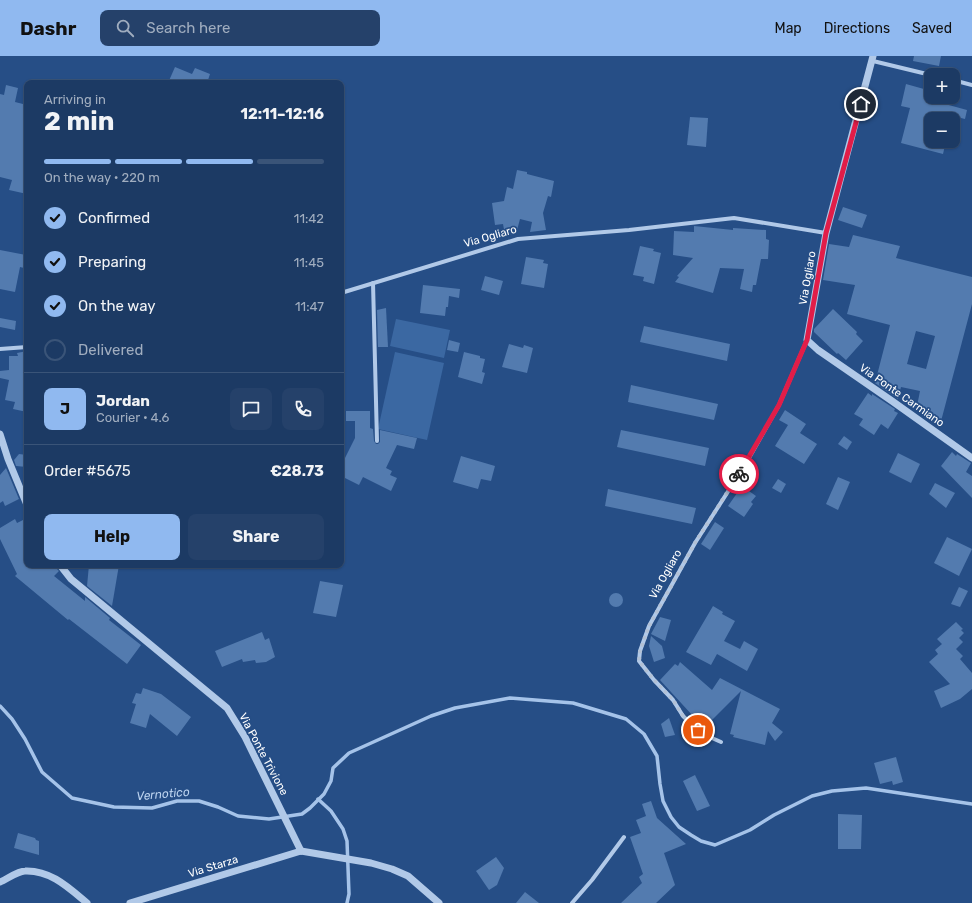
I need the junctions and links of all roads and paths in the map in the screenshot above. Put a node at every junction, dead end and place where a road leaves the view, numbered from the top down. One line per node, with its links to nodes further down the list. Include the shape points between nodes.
1 (873, 59): 2 (street); 5 (street)
2 (924, 73)
3 (960, 82): 4 (street)
4 (972, 85)
5 (826, 233): 6 (street, Via Ogliaro, via 734,218 518,239); 8 (street, Via Ogliaro)
6 (373, 283): 7 (street, Via Ogliaro); 12 (street)
7 (344, 292)
8 (807, 340): 13 (street, Via Ponte Carmiano); 16 (street, Via Ogliaro, via 779,405 745,465 695,543 649,626 640,651 639,661 673,700 683,716 705,735)
9 (24, 346): 10 (street)
10 (0, 349)
11 (0, 434): 14 (street)
12 (377, 441)
13 (972, 458)
14 (24, 498)
15 (62, 568): 18 (street, Via Ponte Trivione, via 70,579 227,708 245,737)
16 (721, 742)
17 (624, 837): 23 (street)
18 (301, 851): 21 (street, Via Starza); 22 (street, via 392,868 408,876)
19 (0, 882): 20 (street, via 24,871 45,873 65,884)
20 (87, 903)
21 (130, 903)
22 (439, 903)
23 (572, 903)

